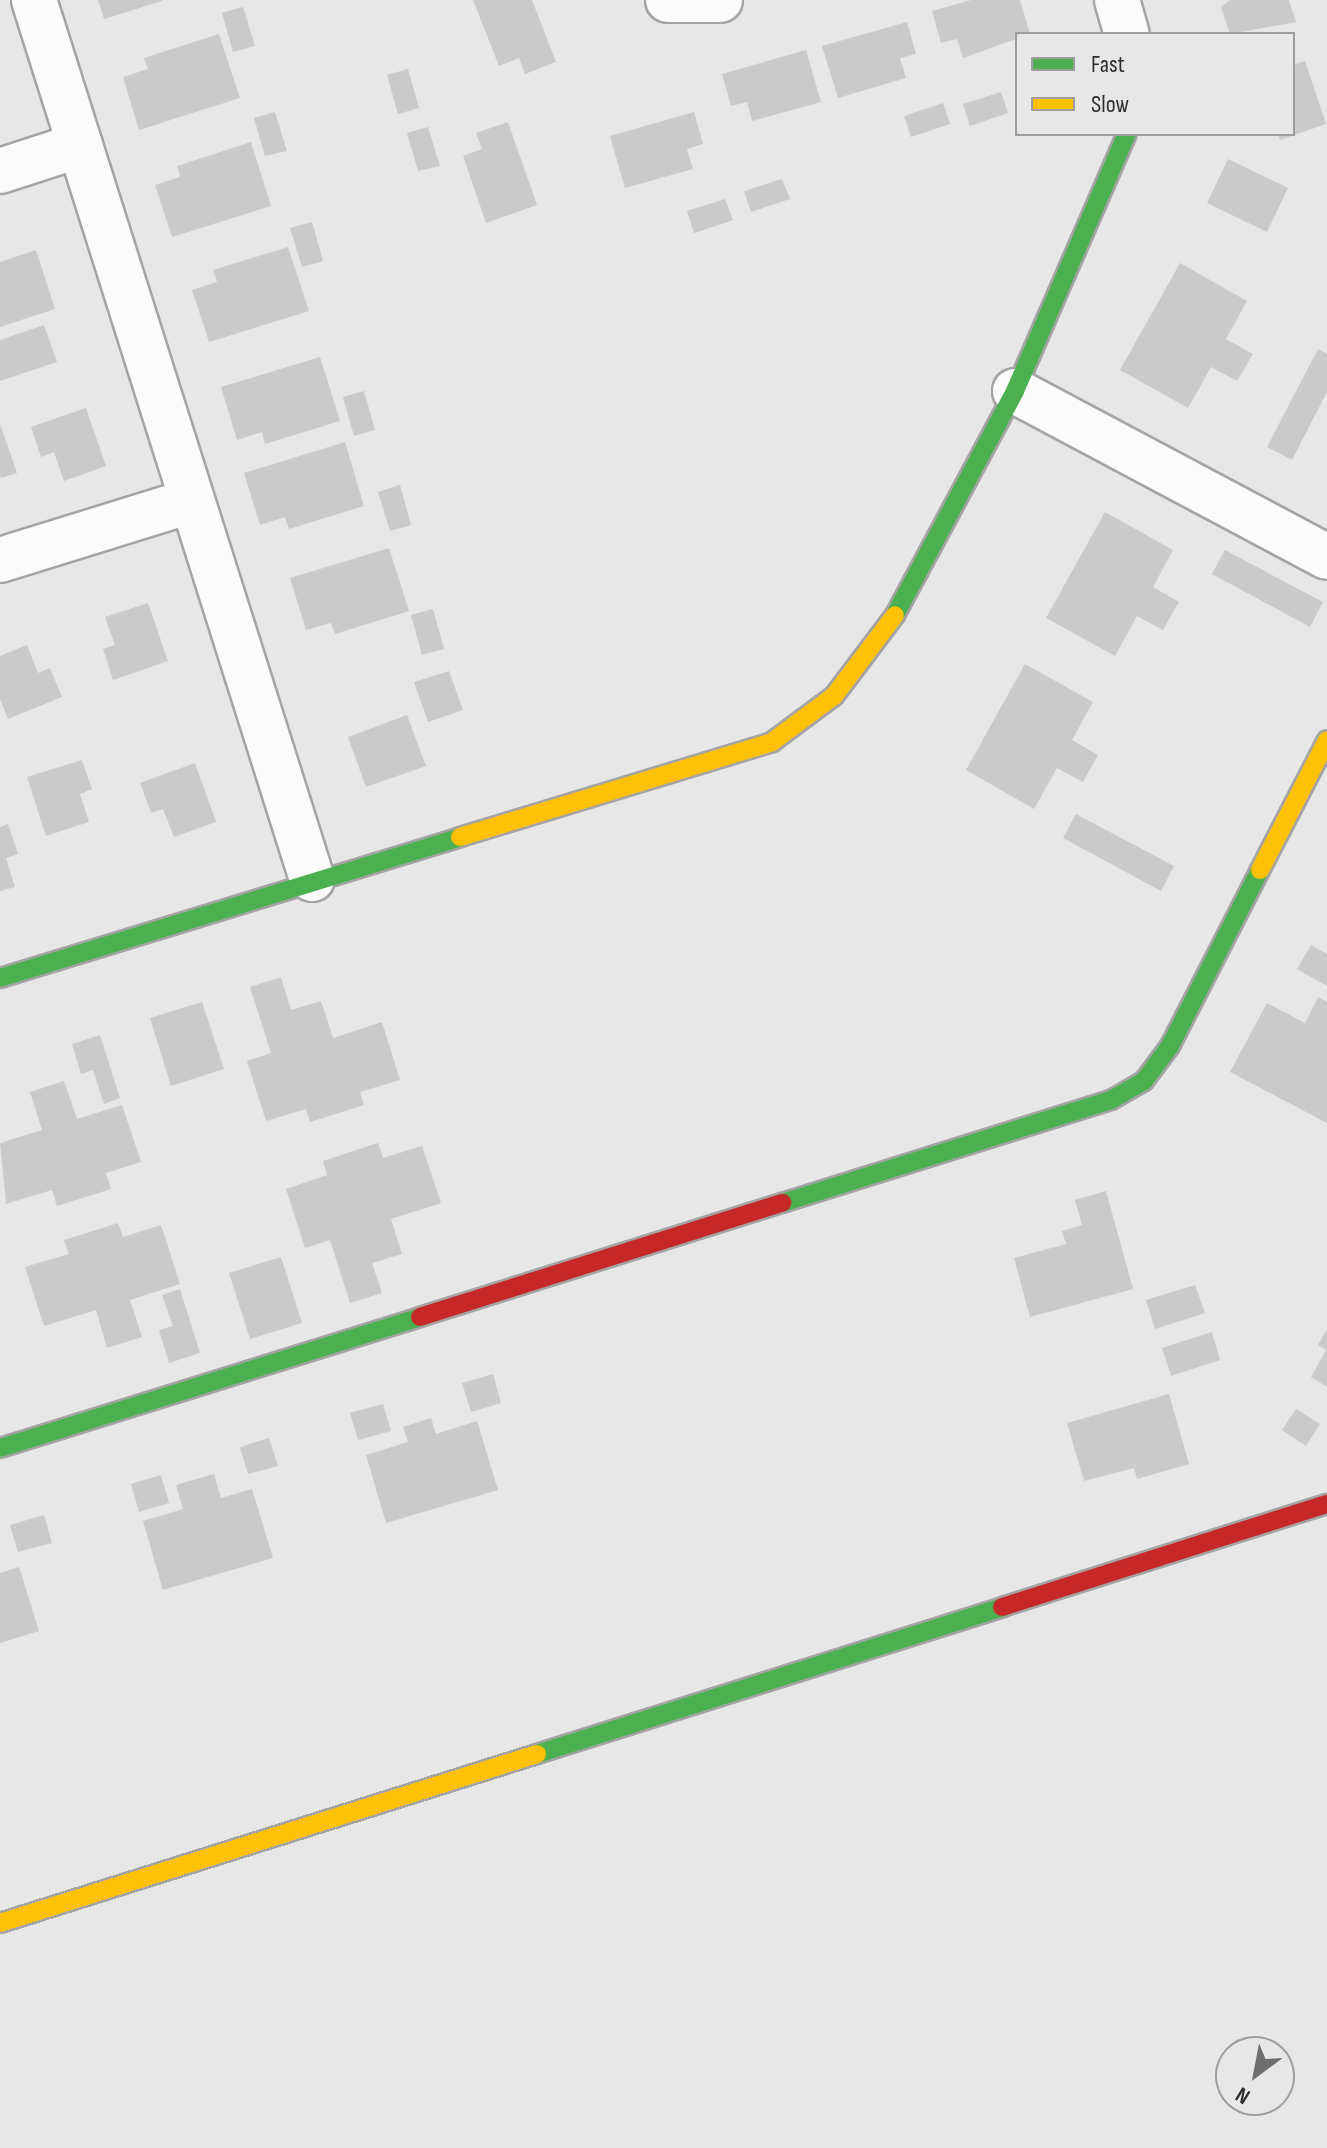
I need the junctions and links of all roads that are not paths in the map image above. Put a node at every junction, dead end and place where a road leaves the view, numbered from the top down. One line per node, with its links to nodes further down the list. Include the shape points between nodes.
1 (34, 0): 7 (street)
2 (668, 0): 3 (street)
3 (720, 0)
4 (1117, 0): 5 (street)
5 (1126, 32)
6 (1126, 136): 9 (street)
7 (80, 145): 8 (street); 10 (street)
8 (0, 171)
9 (1015, 391): 11 (street); 14 (street, via 881,642 834,696 772,742)
10 (191, 501): 12 (street); 14 (street)
11 (1327, 557)
12 (0, 560)
13 (1327, 740): 16 (street, via 1170,1046 1144,1081 1111,1100)
14 (312, 879): 15 (street)
15 (0, 978)
16 (0, 1448)
17 (1327, 1504): 18 (street)
18 (0, 1923)

